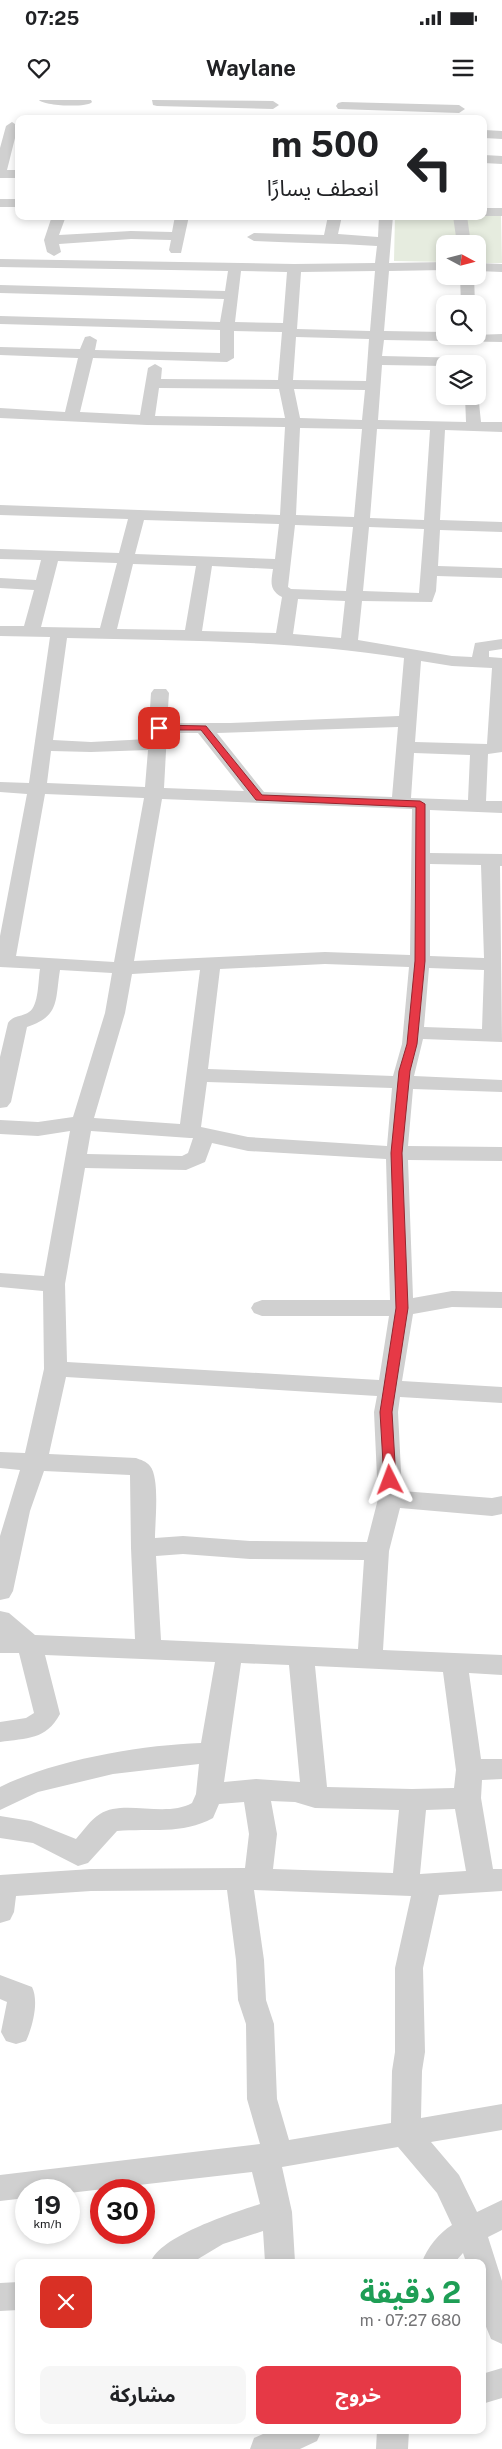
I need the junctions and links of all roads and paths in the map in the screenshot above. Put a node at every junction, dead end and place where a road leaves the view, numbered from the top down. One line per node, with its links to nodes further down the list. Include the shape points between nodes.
1 (45, 100): 2 (street)
2 (86, 101): 8 (street)
3 (157, 101): 4 (street); 9 (street)
4 (204, 102): 5 (street)
5 (274, 103)
6 (343, 108): 7 (street)
7 (460, 109)
8 (84, 115)
9 (155, 115)
10 (10, 126): 15 (street)
11 (487, 134): 12 (street)
12 (502, 135)
13 (487, 159): 14 (street)
14 (502, 160)
15 (0, 174): 16 (street)
16 (15, 174)
17 (0, 203): 18 (street)
18 (15, 203)
19 (487, 212): 20 (street)
20 (502, 212)
21 (58, 220): 29 (street)
22 (181, 220): 27 (street)
23 (333, 220): 28 (street)
24 (386, 220): 30 (street)
25 (461, 220): 26 (street)
26 (463, 235)
27 (178, 236): 29 (street); 35 (street)
28 (324, 239): 30 (street); 38 (street); 40 (street, via 255,230)
29 (51, 240): 32 (street, via 54,255 51,260)
30 (384, 242): 36 (street)
31 (0, 263): 32 (street)
32 (29, 264): 33 (street)
33 (66, 265): 34 (street); 44 (street)
34 (112, 266): 35 (street); 45 (street)
35 (174, 266): 40 (street)
36 (383, 266): 37 (street); 38 (street); 53 (street)
37 (436, 266)
38 (314, 267): 41 (street)
39 (486, 267): 42 (street)
40 (241, 268): 41 (street); 47 (street)
41 (294, 268): 52 (street)
42 (502, 268)
43 (0, 289): 44 (street)
44 (59, 291): 45 (street)
45 (104, 292): 46 (street); 49 (street)
46 (154, 294): 47 (street); 50 (street)
47 (231, 295): 51 (street)
48 (0, 320): 49 (street)
49 (96, 324): 50 (street); 58 (street)
50 (148, 325): 51 (street)
51 (226, 325): 52 (street); 60 (street)
52 (290, 330): 53 (street); 66 (street)
53 (375, 335): 54 (street); 61 (street)
54 (436, 336)
55 (486, 338): 56 (street)
56 (502, 338)
57 (3, 351): 58 (street); 63 (street)
58 (85, 353): 59 (street); 70 (street)
59 (156, 357): 60 (street); 64 (street)
60 (227, 358): 65 (street)
61 (373, 360): 62 (street); 67 (street)
62 (436, 362)
63 (0, 370)
64 (153, 383): 65 (street); 71 (street)
65 (226, 384): 66 (street)
66 (286, 384): 67 (street); 72 (street)
67 (371, 386): 73 (street)
68 (473, 405): 75 (street)
69 (0, 413): 70 (street)
70 (72, 417): 71 (street)
71 (147, 420): 72 (street)
72 (293, 422): 73 (street); 80 (street)
73 (370, 424): 74 (street); 81 (street)
74 (438, 426): 75 (street); 82 (street)
75 (474, 426): 76 (street)
76 (502, 427): 77 (street)
77 (502, 446)
78 (0, 510): 79 (street)
79 (137, 514): 80 (street); 86 (street)
80 (288, 520): 81 (street); 88 (street)
81 (362, 522): 82 (street); 94 (street)
82 (431, 524): 83 (street); 89 (street)
83 (502, 527)
84 (0, 554): 85 (street)
85 (51, 555): 86 (street); 92 (street)
86 (126, 557): 87 (street); 98 (street)
87 (205, 560): 88 (street); 99 (street)
88 (282, 564): 93 (street, via 280,589)
89 (429, 571): 90 (street); 94 (street, via 424,600)
90 (502, 573)
91 (0, 583): 92 (street)
92 (44, 584): 96 (street)
93 (288, 594): 94 (street); 100 (street)
94 (353, 597): 101 (street)
95 (0, 631): 96 (street)
96 (31, 632): 97 (street)
97 (59, 632): 98 (street); 111 (street)
98 (107, 634): 99 (street)
99 (192, 637): 100 (street)
100 (284, 638): 101 (street)
101 (349, 644): 103 (street)
102 (502, 644): 104 (street, via 481,647)
103 (413, 655): 104 (street); 108 (street)
104 (480, 662): 105 (street)
105 (502, 663): 107 (street)
106 (160, 693): 110 (street)
107 (500, 712): 113 (street, via 496,748)
108 (408, 721): 109 (street); 112 (street)
109 (203, 728): 110 (street); 117 (street)
110 (158, 736): 111 (street, via 91,747); 116 (street)
111 (42, 745): 115 (street)
112 (405, 748): 113 (street); 118 (street)
113 (479, 750): 119 (street)
114 (0, 787): 115 (street)
115 (38, 788): 116 (street); 124 (street)
116 (154, 795): 117 (street); 131 (street)
117 (259, 798): 118 (street)
118 (411, 804): 119 (street); 121 (street)
119 (477, 806): 120 (street)
120 (502, 807)
121 (420, 858): 122 (street); 126 (street)
122 (496, 860): 125 (street)
123 (0, 879): 124 (street)
124 (20, 880): 127 (street)
125 (497, 906): 129 (street)
126 (420, 961): 129 (street); 130 (street, via 325,958); 132 (street)
127 (2, 962): 128 (street)
128 (51, 964): 131 (street); 137 (street, via 44,1009 36,1017 18,1023)
129 (498, 964): 133 (street)
130 (210, 965): 131 (street); 134 (street)
131 (123, 968): 138 (street, via 115,1013)
132 (413, 1032): 133 (street); 135 (street)
133 (497, 1036)
134 (198, 1075): 135 (street); 140 (street)
135 (404, 1083): 136 (street); 141 (street)
136 (502, 1086)
137 (0, 1102)
138 (82, 1124): 139 (street, via 38,1129); 140 (street); 143 (street)
139 (0, 1127)
140 (197, 1133): 141 (street, via 248,1144); 143 (street, via 198,1157 186,1163)
141 (396, 1153): 142 (street); 148 (street)
142 (502, 1154)
143 (76, 1161): 145 (street)
144 (0, 1280): 145 (street)
145 (54, 1284): 149 (street)
146 (502, 1300): 148 (street, via 452,1299)
147 (262, 1308): 148 (street)
148 (402, 1308): 150 (street)
149 (56, 1369): 150 (street); 153 (street)
150 (389, 1389): 151 (street); 154 (street, via 386,1412)
151 (502, 1395)
152 (0, 1460): 153 (street)
153 (35, 1461): 156 (street, via 139,1469 143,1479); 158 (street, via 18,1511)
154 (390, 1499): 155 (street, via 492,1507); 157 (street)
155 (502, 1505)
156 (143, 1548): 157 (street, via 183,1545 250,1550); 162 (street)
157 (377, 1551): 166 (street)
158 (0, 1590)
159 (0, 1620): 161 (street)
160 (0, 1643): 161 (street)
161 (30, 1645): 162 (street); 164 (street); 169 (street, via 48,1714 35,1726)
162 (150, 1651): 163 (street)
163 (230, 1652): 165 (street); 170 (street)
164 (0, 1655)
165 (301, 1656): 166 (street); 175 (street)
166 (370, 1659): 167 (street)
167 (455, 1663): 168 (street); 172 (street)
168 (502, 1665)
169 (0, 1732)
170 (213, 1753): 174 (street); 177 (street, via 113,1764 32,1783)
171 (502, 1769): 172 (street)
172 (469, 1770): 176 (street)
173 (256, 1790): 174 (street); 175 (street, via 295,1792); 181 (street, via 263,1834)
174 (209, 1794): 180 (street, via 203,1810 196,1814 161,1820 110,1821)
175 (315, 1797): 178 (street)
176 (467, 1798): 178 (street); 182 (street)
177 (0, 1799)
178 (412, 1800): 184 (street)
179 (0, 1827): 180 (street, via 19,1827 64,1844)
180 (78, 1868): 181 (street); 183 (street)
181 (249, 1879): 184 (street); 190 (street, via 252,2000 260,2024 262,2099)
182 (492, 1880): 184 (street)
183 (2, 1885): 185 (street)
184 (416, 1885): 189 (street, via 409,1968 410,2052)
185 (0, 1912)
186 (0, 1987): 187 (street, via 22,1995)
187 (16, 2032)
188 (502, 2117): 189 (street)
189 (406, 2135): 190 (street); 194 (street, via 448,2184)
190 (271, 2156): 191 (street); 192 (street)
191 (0, 2188)
192 (277, 2212): 195 (street, via 212,2234); 196 (street)
193 (502, 2214): 194 (street)
194 (471, 2232): 197 (street, via 454,2240); 198 (street)
195 (171, 2259)
196 (280, 2259)
197 (439, 2259)
198 (480, 2259)
199 (486, 2279): 202 (street)
200 (15, 2296): 201 (street)
201 (0, 2297)
202 (502, 2329)
203 (502, 2383): 204 (street)
204 (486, 2388)
205 (298, 2434): 207 (street)
206 (393, 2434): 208 (street)
207 (266, 2449)
208 (392, 2449)

